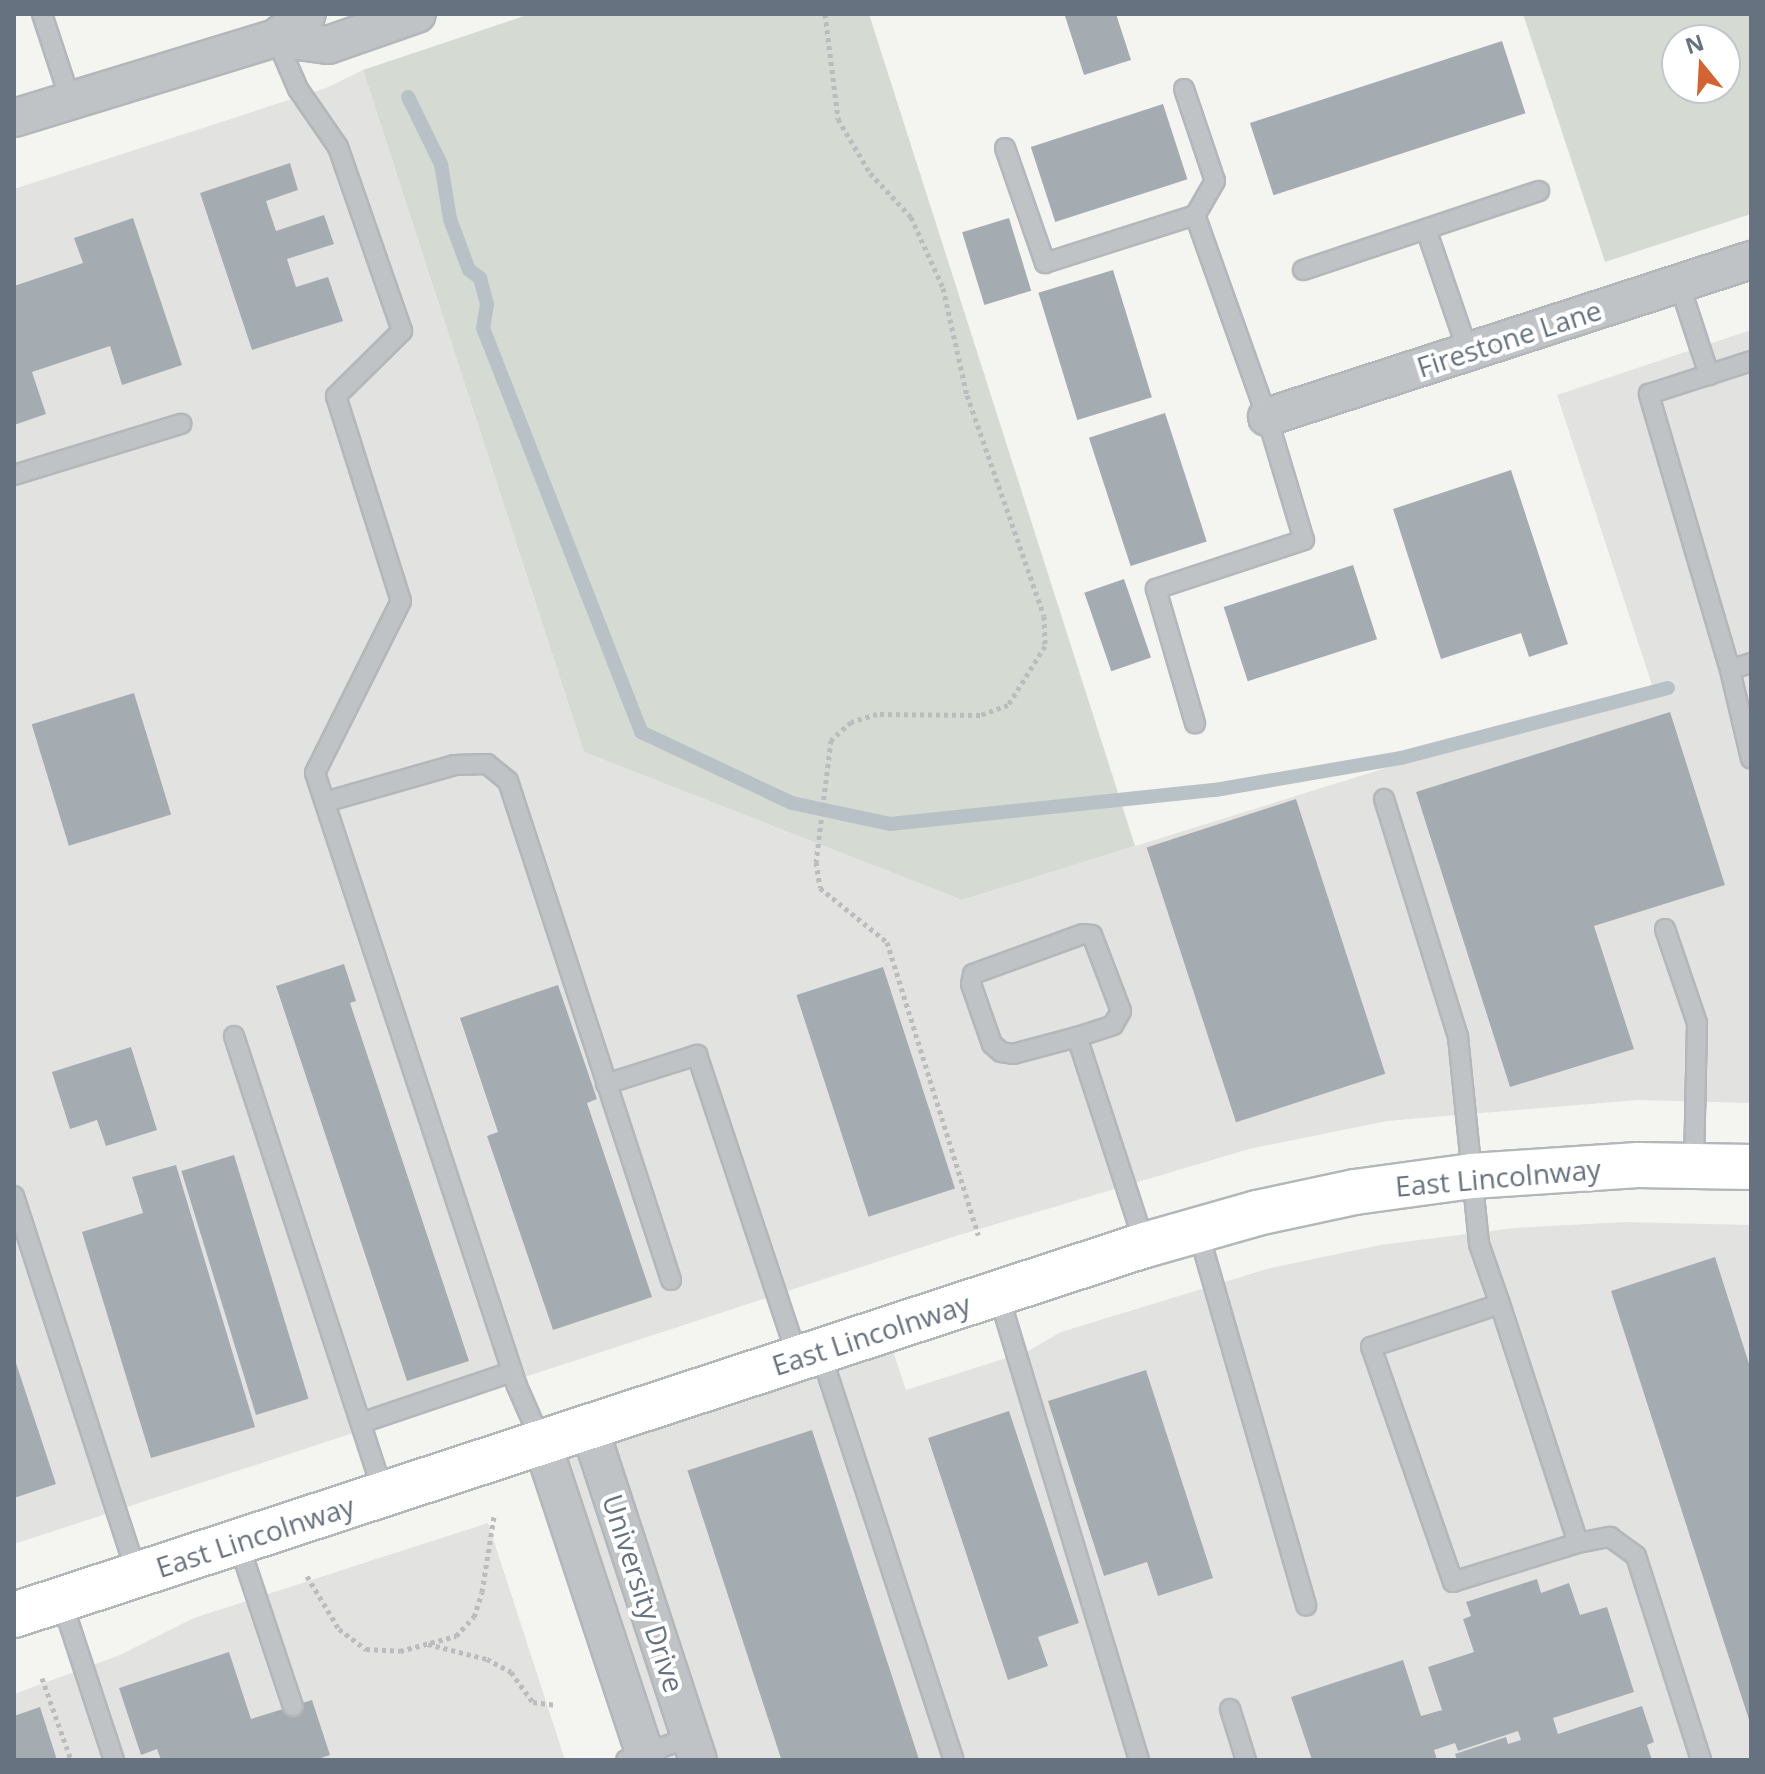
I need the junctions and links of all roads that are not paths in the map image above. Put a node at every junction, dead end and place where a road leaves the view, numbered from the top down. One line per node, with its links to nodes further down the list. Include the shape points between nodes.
1 (42, 14): 6 (lane)
2 (307, 14): 4 (street)
3 (417, 14): 4 (street, via 328,45)
4 (276, 38): 6 (street); 26 (lane, via 298,89 338,147 402,331 336,396 401,601 315,773)
5 (1184, 89): 10 (lane, via 1215,181)
6 (70, 99): 7 (street)
7 (14, 118)
8 (1005, 148): 10 (lane, via 1045,263)
9 (1539, 191): 11 (lane)
10 (1195, 215): 18 (lane)
11 (1426, 229): 13 (lane); 15 (lane)
12 (1751, 260): 14 (street, Firestone Lane)
13 (1303, 270)
14 (1679, 283): 15 (street, Firestone Lane); 17 (lane)
15 (1468, 352): 18 (street, Firestone Lane)
16 (1751, 361): 17 (lane)
17 (1709, 375): 22 (lane, via 1649,394)
18 (1267, 417): 23 (lane, via 1304,540 1156,589)
19 (181, 424): 20 (lane)
20 (14, 475)
21 (1751, 663): 22 (lane)
22 (1730, 670): 24 (lane)
23 (1195, 723)
24 (1751, 759)
25 (1384, 799): 33 (lane, via 1458,1037)
26 (325, 802): 30 (lane, via 455,765 487,764 508,781); 41 (lane)
27 (1665, 929): 31 (lane, via 1697,1023)
28 (234, 1036): 42 (lane)
29 (1077, 1037): 29 (lane, via 1013,1054 1001,1052 992,1044 971,984 973,974 1092,935 1121,1011 1113,1025); 36 (lane)
30 (606, 1084): 37 (lane); 40 (lane, via 697,1055)
31 (1694, 1165): 32 (main road, East Lincolnway); 33 (main road, East Lincolnway)
32 (1751, 1167)
33 (1472, 1176): 35 (main road, East Lincolnway, via 1319,1199); 39 (lane, via 1479,1244)
34 (14, 1196): 48 (lane)
35 (1198, 1231): 36 (main road, East Lincolnway); 50 (lane, via 1216,1308)
36 (1145, 1245): 38 (main road, East Lincolnway)
37 (671, 1280)
38 (998, 1293): 40 (main road, East Lincolnway); 58 (lane)
39 (1500, 1304): 47 (lane); 47 (lane, via 1371,1347 1453,1582)
40 (809, 1355): 43 (main road, East Lincolnway); 57 (lane)
41 (512, 1372): 42 (lane); 44 (lane)
42 (361, 1423): 45 (lane)
43 (589, 1427): 44 (main road, East Lincolnway); 54 (street, University Drive)
44 (542, 1443): 45 (main road, East Lincolnway); 55 (street, University Drive)
45 (384, 1494): 46 (main road, East Lincolnway)
46 (238, 1542): 48 (main road, East Lincolnway); 52 (lane)
47 (1578, 1543): 60 (lane, via 1610,1537 1636,1556)
48 (137, 1575): 49 (main road, East Lincolnway)
49 (61, 1599): 51 (main road, East Lincolnway); 56 (lane)
50 (1306, 1606)
51 (14, 1615)
52 (293, 1706)
53 (1230, 1709): 59 (lane)
54 (695, 1749): 55 (lane)
55 (639, 1758)
56 (114, 1760)
57 (954, 1760)
58 (1139, 1760)
59 (1246, 1760)
60 (1701, 1760)

